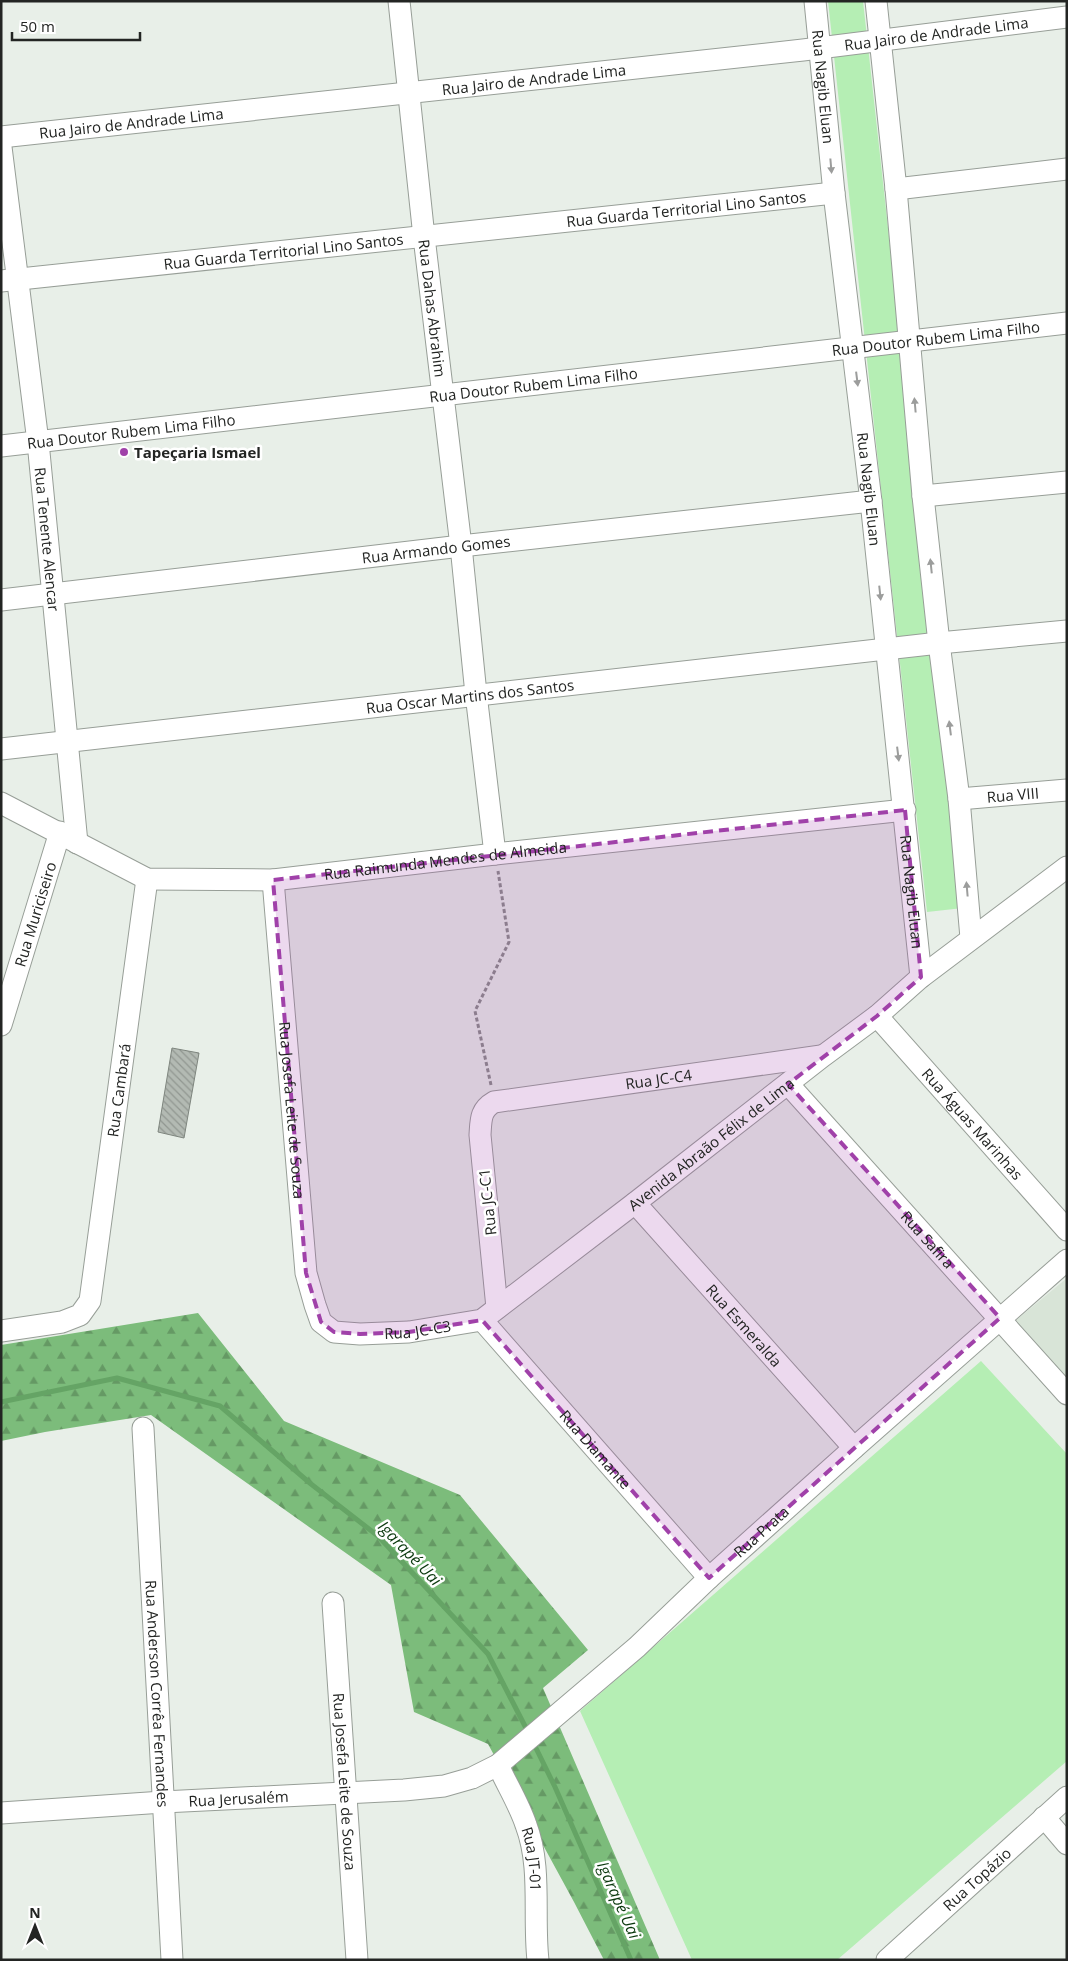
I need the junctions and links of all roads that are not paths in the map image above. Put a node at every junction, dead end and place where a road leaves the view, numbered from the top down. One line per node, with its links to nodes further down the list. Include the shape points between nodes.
1 (399, 1): 7 (street, Rua Dahas Abrahim)
2 (815, 1): 6 (street, Rua Nagib Eluan)
3 (876, 1): 5 (street)
4 (1067, 17): 5 (street, Rua Jairo de Andrade Lima)
5 (880, 38): 6 (street, Rua Jairo de Andrade Lima); 11 (street)
6 (820, 48): 7 (street, Rua Jairo de Andrade Lima); 12 (street, Rua Nagib Eluan, one-way to 12)
7 (410, 94): 8 (street, Rua Jairo de Andrade Lima); 13 (street, Rua Dahas Abrahim)
8 (1, 137)
9 (1, 147): 14 (street, Rua Tenente Alencar)
10 (1067, 169): 11 (street)
11 (896, 189): 16 (street)
12 (834, 193): 13 (street, Rua Guarda Territorial Lino Santos); 17 (street, Rua Nagib Eluan)
13 (424, 236): 14 (street, Rua Guarda Territorial Lino Santos); 18 (street, Rua Dahas Abrahim)
14 (9, 281): 19 (street, Rua Tenente Alencar)
15 (1067, 323): 16 (street, Rua Doutor Rubem Lima Filho)
16 (909, 341): 17 (street, Rua Doutor Rubem Lima Filho); 22 (street, one-way to 16)
17 (853, 348): 18 (street, Rua Doutor Rubem Lima Filho); 23 (street, Rua Nagib Eluan, one-way to 23)
18 (444, 394): 19 (street, Rua Doutor Rubem Lima Filho); 24 (street, Rua Dahas Abrahim)
19 (38, 442): 20 (street, Rua Doutor Rubem Lima Filho); 25 (street, Rua Tenente Alencar)
20 (1, 446)
21 (1067, 482): 22 (street)
22 (923, 496): 28 (street, one-way to 22)
23 (871, 501): 24 (street, Rua Armando Gomes); 29 (street, Rua Nagib Eluan, one-way to 29)
24 (461, 546): 25 (street, Rua Armando Gomes); 30 (street, Rua Dahas Abrahim)
25 (52, 595): 26 (street, Rua Armando Gomes); 31 (street, Rua Tenente Alencar)
26 (1, 600)
27 (1067, 630): 28 (street, Rua Oscar Martins dos Santos)
28 (939, 643): 29 (street, Rua Oscar Martins dos Santos); 34 (street, one-way to 28)
29 (886, 649): 30 (street, Rua Oscar Martins dos Santos); 36 (street, Rua Nagib Eluan, one-way to 36)
30 (476, 694): 31 (street, Rua Oscar Martins dos Santos); 38 (street, Rua Dahas Abrahim)
31 (66, 741): 32 (street, Rua Oscar Martins dos Santos); 37 (street, Rua Tenente Alencar)
32 (1, 749)
33 (1067, 790): 34 (street, Rua VIII)
34 (959, 799): 42 (street, one-way to 34)
35 (1, 803): 37 (street, Rua Raimunda Mendes de Almeida)
36 (905, 810): 38 (street, Rua Raimunda Mendes de Almeida); 43 (street, Rua Nagib Eluan)
37 (68, 837): 40 (street, Rua Raimunda Mendes de Almeida); 45 (street, Rua Muriciseiro)
38 (495, 854): 41 (street, Rua Raimunda Mendes de Almeida)
39 (1067, 867): 42 (street, Avenida Abraão Félix de Lima)
40 (147, 879): 41 (street, Rua Raimunda Mendes de Almeida); 54 (street, Rua Cambará, via 90,1301 80,1315 62,1322)
41 (273, 880): 55 (street, Rua Josefa Leite de Souza, via 306,1273 321,1322)
42 (971, 938): 43 (street, Avenida Abraão Félix de Lima)
43 (921, 977): 44 (street, Avenida Abraão Félix de Lima)
44 (877, 1016): 46 (street, Avenida Abraão Félix de Lima); 50 (street, Rua Águas Marinhas)
45 (1, 1025)
46 (823, 1056): 47 (street, Avenida Abraão Félix de Lima); 48 (street, Rua JC-C4)
47 (788, 1084): 49 (street, Avenida Abraão Félix de Lima); 53 (street, Rua Safira)
48 (494, 1102): 52 (street, Rua JC-C1, via 487,1106 482,1117 480,1135)
49 (635, 1203): 52 (street, Avenida Abraão Félix de Lima); 58 (street, Rua Esmeralda)
50 (1067, 1230)
51 (1067, 1260): 53 (street, Rua Prata)
52 (490, 1314): 55 (street, Rua JC-C3, via 409,1332); 59 (street, Rua Diamante)
53 (1000, 1318): 56 (street, Rua Safira); 58 (street, Rua Prata)
54 (1, 1330)
55 (334, 1332)
56 (1067, 1394)
57 (143, 1428): 65 (street, Rua Anderson Corrêa Fernandes)
58 (854, 1448): 59 (street, Rua Prata)
59 (709, 1578): 61 (street, Rua Prata, via 637,1647)
60 (333, 1603): 63 (street, Rua Josefa Leite de Souza)
61 (498, 1765): 62 (street, Rua Prata, via 472,1778); 72 (street, Rua JT-01, via 526,1825 532,1846)
62 (444, 1786): 63 (street, Rua Jerusalém)
63 (346, 1793): 65 (street, Rua Jerusalém); 71 (street, Rua Josefa Leite de Souza)
64 (1067, 1797): 67 (street, Rua Topázio)
65 (163, 1802): 66 (street, Rua Jerusalém); 70 (street, Rua Anderson Corrêa Fernandes)
66 (1, 1813)
67 (1044, 1817): 68 (street); 69 (street, Rua Topázio)
68 (1067, 1844)
69 (895, 1957)
70 (172, 1960)
71 (357, 1960)
72 (538, 1960)

